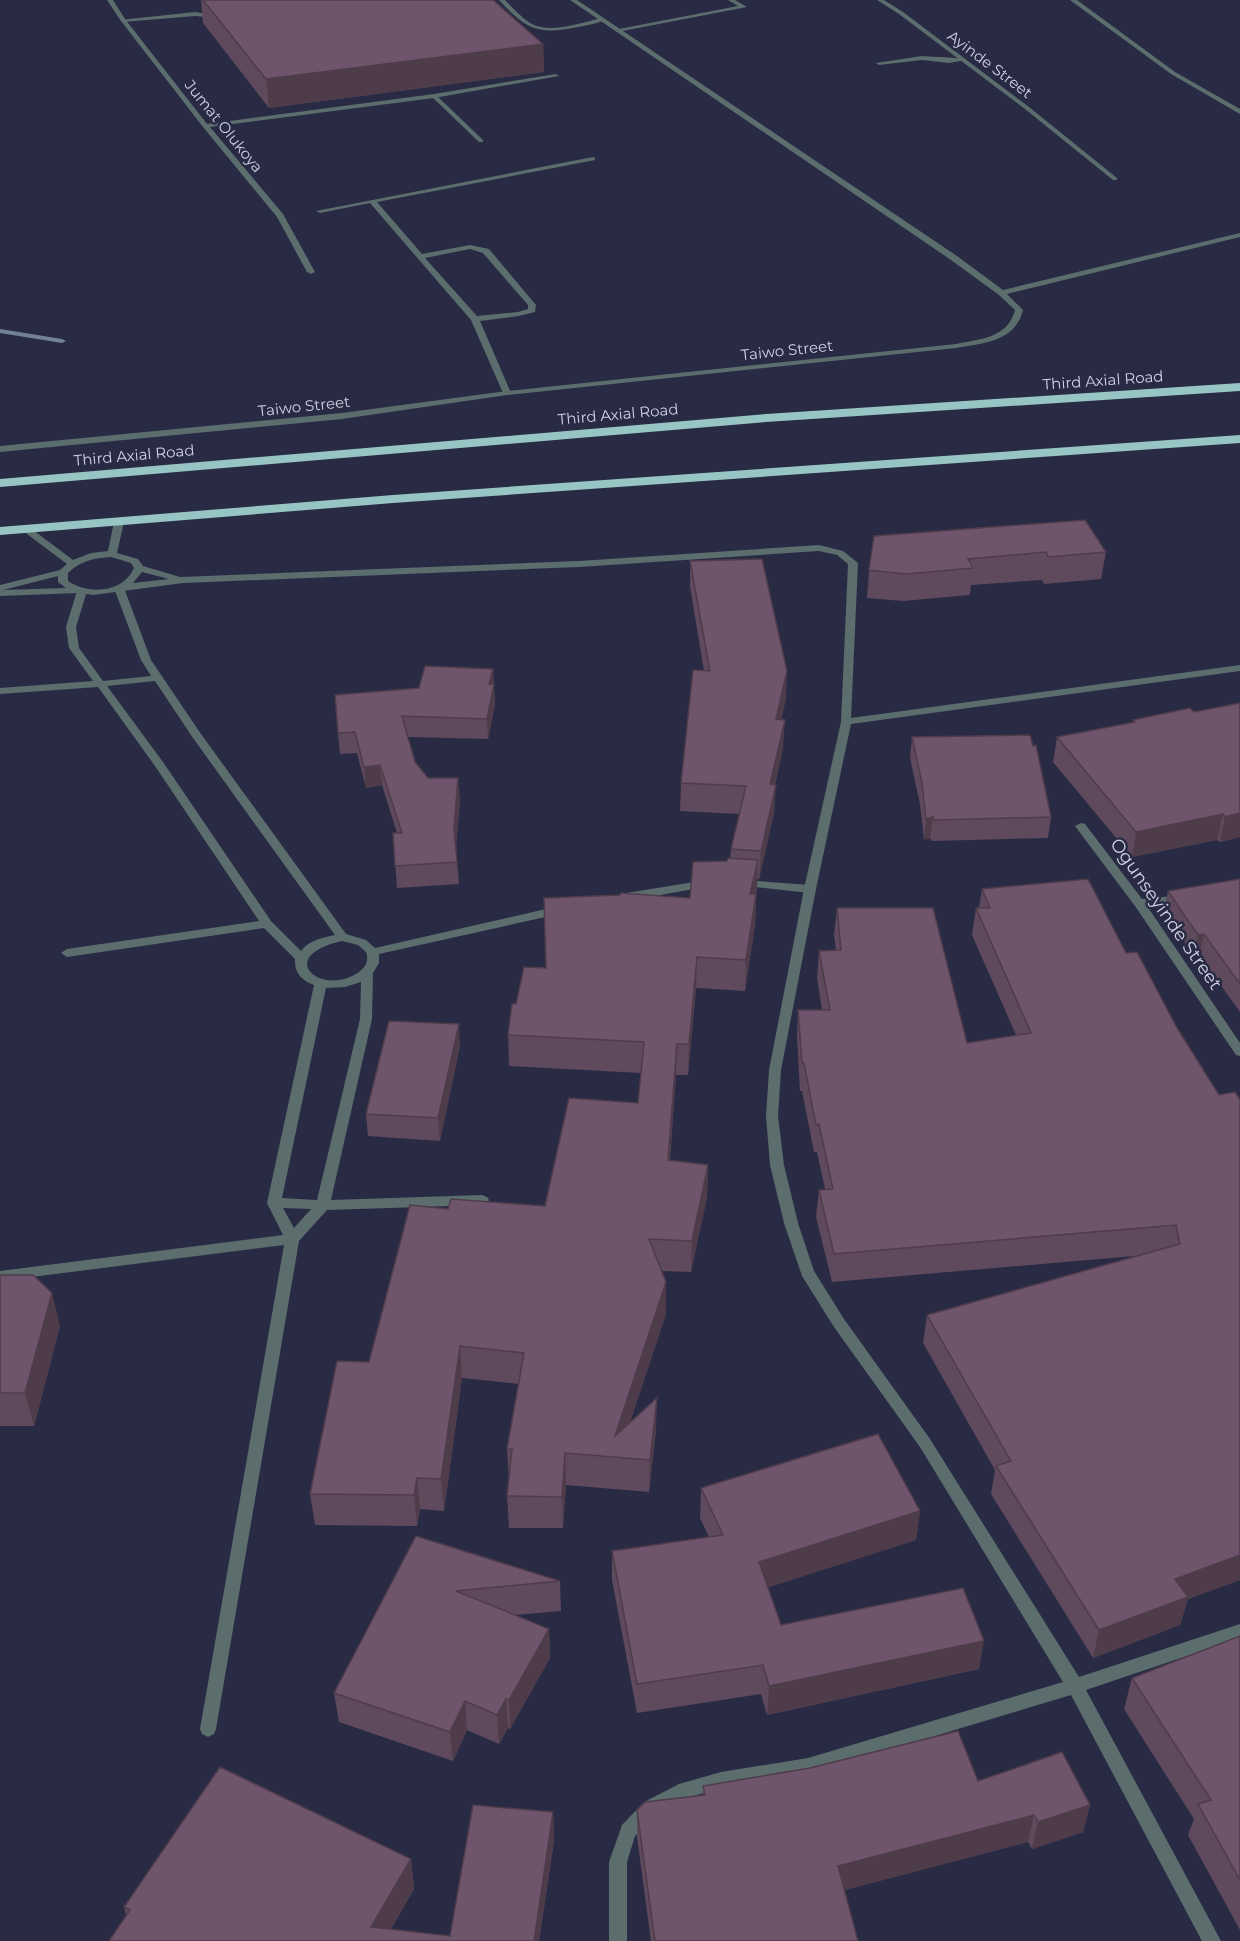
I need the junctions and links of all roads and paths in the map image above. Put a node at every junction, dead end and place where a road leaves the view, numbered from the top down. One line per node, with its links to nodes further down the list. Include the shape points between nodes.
1 (110, 0): 8 (street, Jumat Olukoya)
2 (502, 0): 9 (street, via 531,27 540,29)
3 (573, 0): 9 (street, Taiwo Street)
4 (731, 0): 10 (street, via 744,7)
5 (880, 0): 11 (street, Ayinde Street)
6 (1073, 0): 15 (street, via 1173,73)
7 (226, 17): 8 (street, via 195,14)
8 (123, 20): 16 (street, Jumat Olukoya)
9 (602, 20): 10 (street, Taiwo Street)
10 (617, 30): 25 (street, Taiwo Street)
11 (963, 60): 12 (street, via 922,58); 19 (street, Ayinde Street)
12 (879, 63)
13 (556, 76): 14 (street)
14 (434, 96): 16 (street); 17 (street)
15 (1240, 112)
16 (205, 126): 24 (street, Jumat Olukoya, via 280,216)
17 (481, 141)
18 (593, 159): 20 (street)
19 (1115, 180)
20 (372, 201): 21 (street); 23 (street)
21 (320, 211)
22 (1240, 235): 25 (street)
23 (422, 256): 26 (street); 26 (street, via 470,247 486,251 532,304 532,310 519,314)
24 (311, 272)
25 (1002, 292): 29 (street, Taiwo Street, via 1019,310 1018,322 1008,333 956,346)
26 (475, 319): 29 (street)
27 (1240, 381): 30 (highway)
28 (1240, 387): 30 (highway, Third Axial Road)
29 (507, 393): 32 (street, Taiwo Street, via 342,416)
30 (1148, 393): 33 (highway, Third Axial Road, via 754,419)
31 (1240, 440): 34 (highway)
32 (0, 449)
33 (0, 483)
34 (119, 522): 35 (highway); 37 (street)
35 (26, 529): 36 (highway); 38 (street)
36 (0, 531)
37 (112, 554): 38 (street); 39 (street, via 135,561)
38 (72, 563): 40 (street)
39 (139, 568): 41 (street); 43 (street, via 130,582)
40 (63, 572): 42 (street); 44 (street, via 67,586)
41 (183, 580): 43 (street); 50 (street, via 579,564 819,548 840,553 853,562)
42 (0, 588)
43 (119, 588): 44 (street); 47 (street, via 146,660)
44 (82, 591): 45 (street); 48 (street, via 71,627 74,648)
45 (0, 593)
46 (1240, 668): 50 (street)
47 (158, 678): 48 (street); 58 (street)
48 (100, 684): 49 (street); 57 (street)
49 (0, 691)
50 (846, 722): 52 (street)
51 (1081, 826): 55 (street, Ogunseyinde Street)
52 (810, 889): 54 (street, via 727,882); 71 (street, via 775,1070 772,1116 777,1165 807,1272 925,1443)
53 (1195, 897): 55 (street)
54 (611, 900)
55 (1139, 903): 64 (street, Ogunseyinde Street)
56 (566, 908): 59 (street)
57 (267, 924): 60 (street); 61 (street)
58 (342, 937): 59 (street, via 366,944); 61 (street, via 309,946)
59 (373, 952): 62 (street, via 374,962)
60 (67, 953)
61 (300, 957): 63 (street, via 300,968 307,977)
62 (367, 972): 63 (street, via 338,985); 67 (street, via 366,1019)
63 (321, 983): 66 (street)
64 (1240, 1052)
65 (483, 1200): 67 (street)
66 (274, 1203): 67 (street); 68 (street)
67 (322, 1205): 68 (street)
68 (292, 1239): 69 (street); 72 (street)
69 (0, 1276)
70 (1240, 1631): 71 (street)
71 (1075, 1686): 73 (street, via 808,1766 721,1780 679,1792 650,1808 628,1831 618,1862); 74 (street)
72 (208, 1729)
73 (618, 1941)
74 (1212, 1941)

